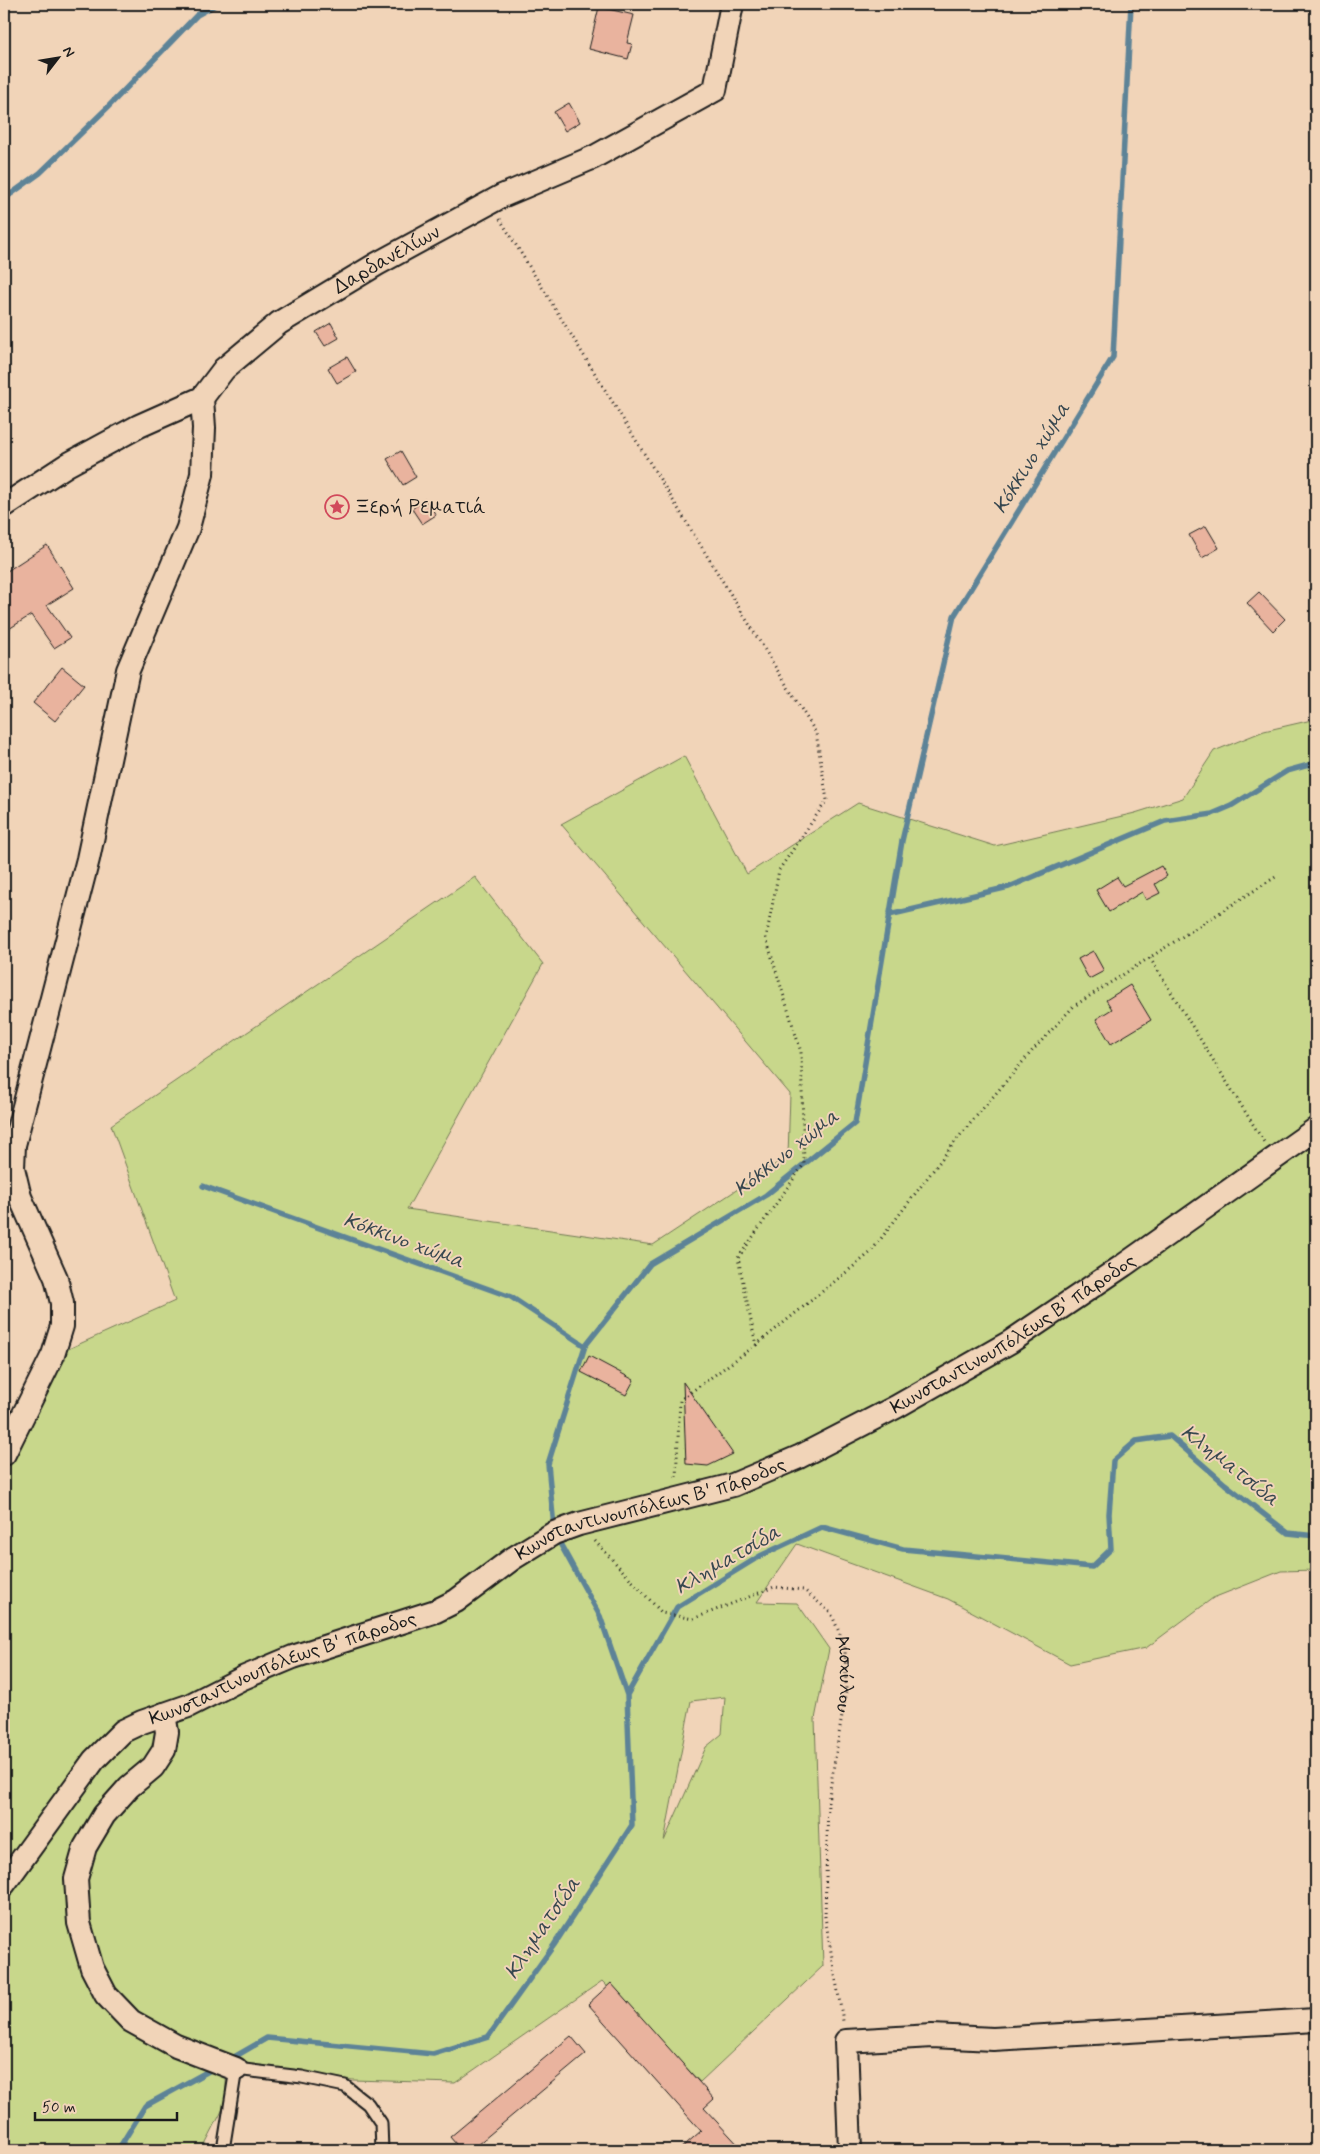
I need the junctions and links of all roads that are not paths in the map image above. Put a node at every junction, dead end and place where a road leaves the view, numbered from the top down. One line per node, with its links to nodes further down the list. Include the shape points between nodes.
1 (732, 4): 2 (street, Δαρδανελίων, via 715,90 594,157 502,196 377,264 279,323 224,369)
2 (202, 398): 3 (street, Δαρδανελίων, via 67,465); 5 (street, via 202,474 198,492 188,528 128,670 88,859 14,1145 13,1168 20,1197 56,1278 62,1303 62,1326 53,1355)
3 (4, 506)
4 (1316, 1129): 6 (street, Κωνσταντινουπόλεως Β' πάροδος, via 1010,1342 799,1457 733,1485 554,1533 512,1559 456,1601 436,1611 293,1657)
5 (4, 1454)
6 (164, 1714): 7 (street, Κωνσταντινουπόλεως Β' πάροδος, via 123,1732 94,1760); 9 (street, via 167,1732 164,1750 153,1767 129,1787 104,1815 85,1847 76,1879 79,1923 92,1968 106,1995 131,2021 176,2046)
7 (4, 1884)
8 (1316, 2020): 12 (street, via 993,2039 932,2036 846,2041)
9 (236, 2069): 10 (lane); 11 (lane, via 345,2086 368,2104 381,2123)
10 (223, 2150)
11 (382, 2150)
12 (849, 2150)

